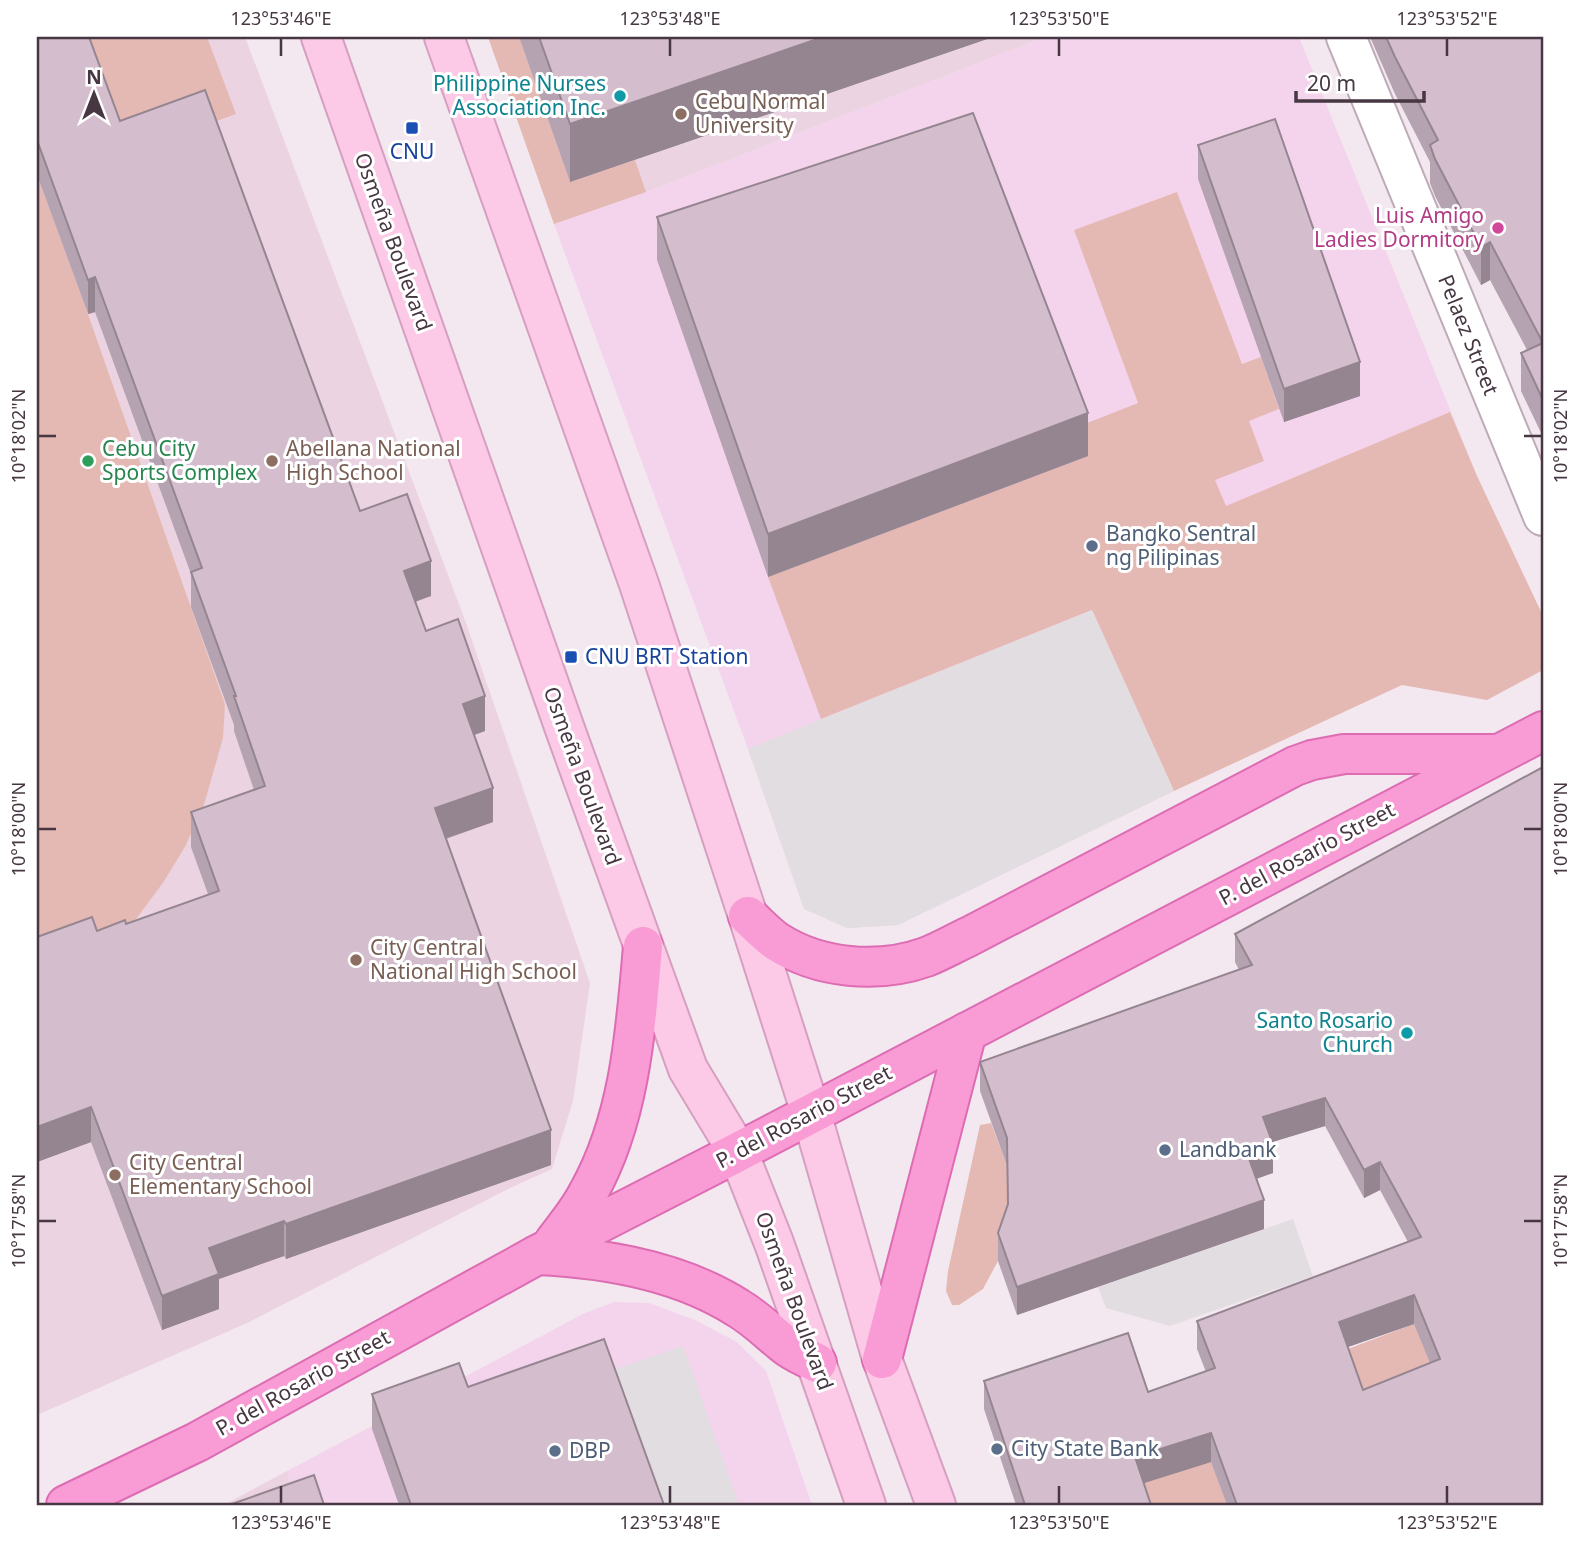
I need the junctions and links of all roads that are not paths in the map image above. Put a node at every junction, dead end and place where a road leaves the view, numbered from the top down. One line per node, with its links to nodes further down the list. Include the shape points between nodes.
1 (321, 37): 8 (main road, Osmeña Boulevard)
2 (444, 37): 7 (main road, via 639,584)
3 (1346, 37): 4 (street, Pelaez Street)
4 (1543, 516)
5 (1543, 731): 6 (main road, P. del Rosario Street)
6 (1499, 754): 7 (main road, via 1344,754 1312,760 957,942 906,962 870,967 810,958 773,939); 9 (main road, P. del Rosario Street)
7 (748, 916): 10 (main road)
8 (643, 946): 11 (main road, Osmeña Boulevard, via 688,1069); 12 (main road, via 628,1074 606,1157 577,1213)
9 (967, 1032): 10 (main road, P. del Rosario Street); 13 (main road)
10 (811, 1113): 11 (main road, P. del Rosario Street); 13 (main road)
11 (738, 1152): 12 (main road, P. del Rosario Street); 14 (main road, Osmeña Boulevard)
12 (543, 1252): 14 (main road, via 646,1270 690,1284 737,1307 786,1346); 15 (main road, P. del Rosario Street, via 197,1442)
13 (882, 1359): 17 (main road)
14 (817, 1363): 16 (main road, Osmeña Boulevard)
15 (66, 1505)
16 (866, 1505)
17 (936, 1505)

